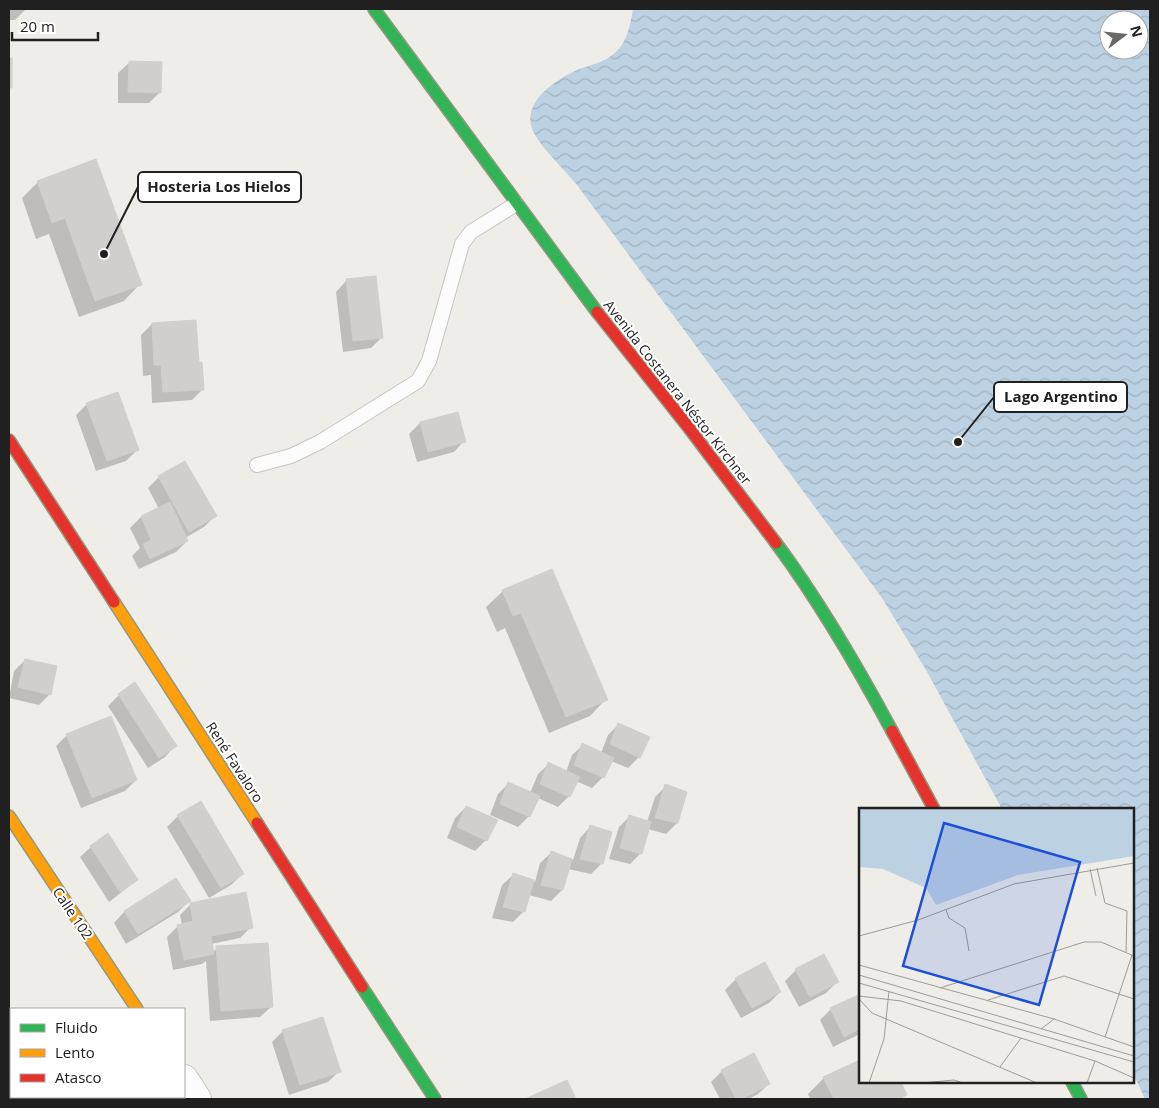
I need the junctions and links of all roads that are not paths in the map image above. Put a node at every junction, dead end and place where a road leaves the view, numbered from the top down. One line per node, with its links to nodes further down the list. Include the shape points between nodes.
1 (374, 9): 2 (street, Avenida Costanera Néstor Kirchner)
2 (516, 204): 4 (lane, via 470,232 462,244 429,361 418,381 320,442 290,456); 5 (street, Avenida Costanera Néstor Kirchner, via 800,575 853,658)
3 (9, 440): 11 (street, René Favaloro)
4 (257, 465)
5 (933, 808)
6 (9, 816): 7 (street, Calle 102)
7 (136, 1008)
8 (185, 1081): 10 (street)
9 (1073, 1083): 12 (street)
10 (197, 1099)
11 (436, 1099)
12 (1081, 1099)

